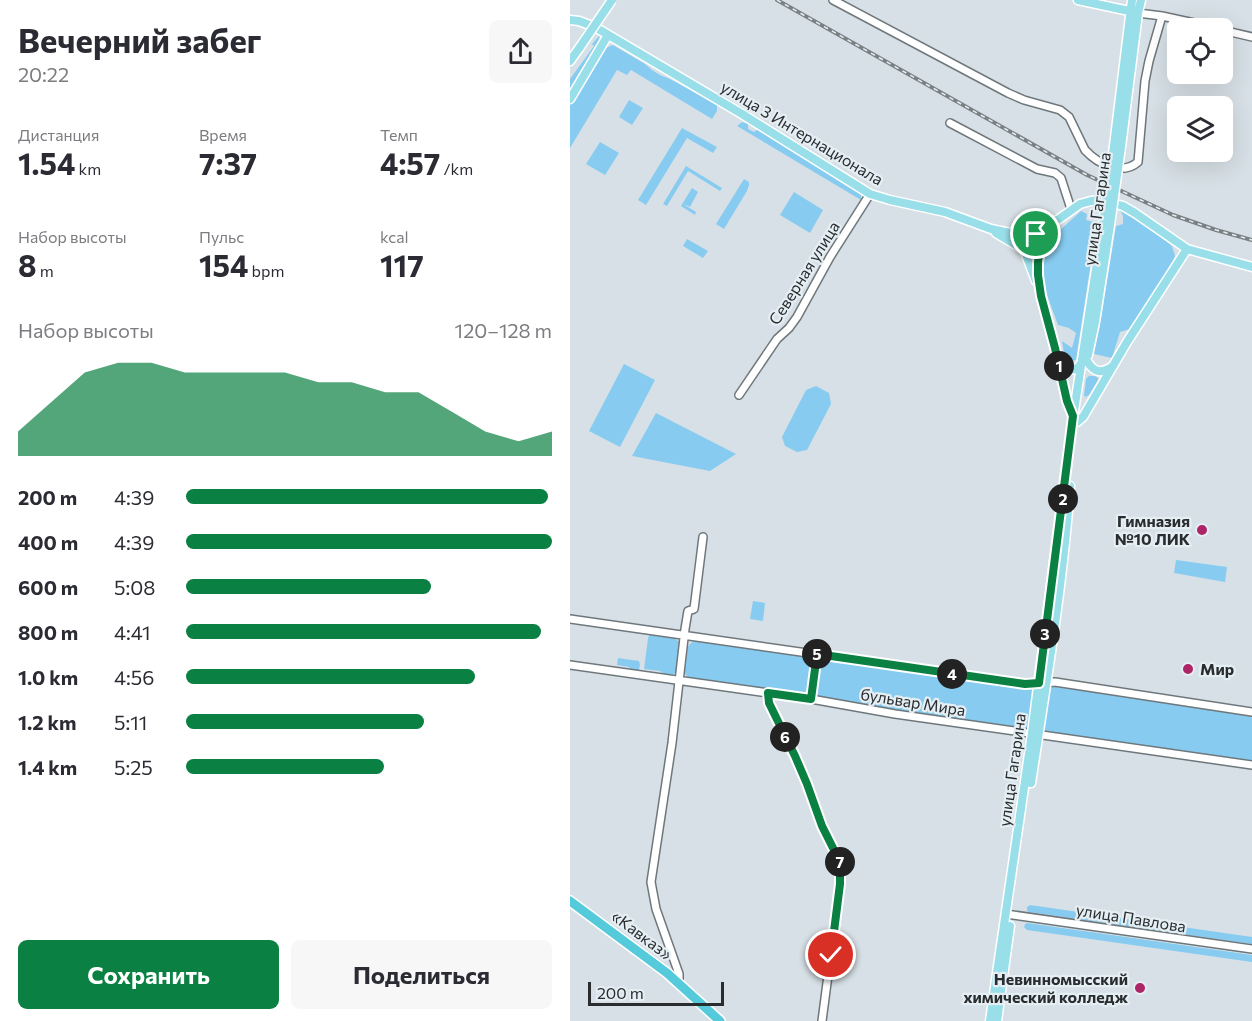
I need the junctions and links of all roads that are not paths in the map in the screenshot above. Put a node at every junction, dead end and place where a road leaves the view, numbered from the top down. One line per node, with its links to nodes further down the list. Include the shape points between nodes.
1 (612, 0): 13 (main road, bridge)
2 (833, 0): 7 (street, via 1008,93 1060,110 1069,117 1089,154 1103,164 1122,168 1138,162 1145,81)
3 (1078, 0): 6 (main road)
4 (1132, 0): 6 (main road, улица Гагарина)
5 (1141, 0): 6 (main road, улица Гагарина)
6 (1134, 12): 7 (street); 27 (main road, улица Гагарина, bridge)
7 (1162, 16): 8 (street)
8 (1171, 18)
9 (570, 20): 11 (main road, улица 3 Интернационала, via 586,23)
10 (1233, 33): 12 (street)
11 (608, 35): 14 (main road); 16 (main road, улица 3 Интернационала)
12 (1252, 37)
13 (570, 61)
14 (570, 99)
15 (950, 123): 17 (street, via 1037,169 1055,173 1061,178)
16 (870, 194): 19 (main road, улица 3 Интернационала, via 945,212); 29 (street, Северная улица, via 797,317)
17 (1071, 209): 18 (main road); 23 (main road, via 1101,200 1123,206)
18 (1059, 219): 20 (main road); 21 (main road)
19 (991, 229): 20 (main road, улица 3 Интернационала); 22 (main road, улица 3 Интернационала)
20 (1030, 233): 21 (main road, via 1040,238); 22 (main road, via 1022,239)
21 (1040, 248): 22 (main road, via 1032,253); 25 (main road, улица Гагарина)
22 (1024, 249): 25 (main road, улица Гагарина)
23 (1187, 249): 24 (main road); 28 (main road, улица Гагарина)
24 (1252, 267)
25 (1041, 296): 26 (main road, улица Гагарина)
26 (1058, 360): 27 (main road, via 1071,370); 30 (main road, улица Гагарина)
27 (1084, 361): 28 (main road, via 1100,371); 31 (main road, улица Гагарина)
28 (1114, 365): 31 (main road, улица Гагарина, via 1083,417)
29 (739, 395)
30 (1067, 401): 31 (street, улица Гагарина)
31 (1075, 419): 38 (main road, улица Гагарина, via 1068,522)
32 (703, 537): 34 (street, via 694,609 688,611)
33 (570, 619): 34 (street, бульвар Мира)
34 (684, 636): 35 (street, бульвар Мира); 37 (street)
35 (817, 654): 38 (street, бульвар Мира, via 1025,684); 40 (street)
36 (570, 665): 37 (street, бульвар Мира)
37 (679, 681): 39 (street, бульвар Мира); 47 (street, via 651,874 653,896 680,974)
38 (1042, 682): 41 (street, бульвар Мира); 42 (main road, улица Гагарина)
39 (768, 693): 40 (street, бульвар Мира); 49 (street, via 840,862)
40 (811, 699): 42 (street, бульвар Мира)
41 (1252, 712)
42 (1035, 734): 43 (street, бульвар Мира); 45 (main road, улица Гагарина)
43 (1252, 765)
44 (570, 901): 47 (highway, «Кавказ»)
45 (1009, 914): 46 (street, улица Павлова); 50 (main road, улица Гагарина); 51 (main road, улица Гагарина)
46 (1252, 949)
47 (679, 984): 48 (highway, «Кавказ»)
48 (720, 1021)
49 (822, 1021)
50 (990, 1021)
51 (997, 1021)

